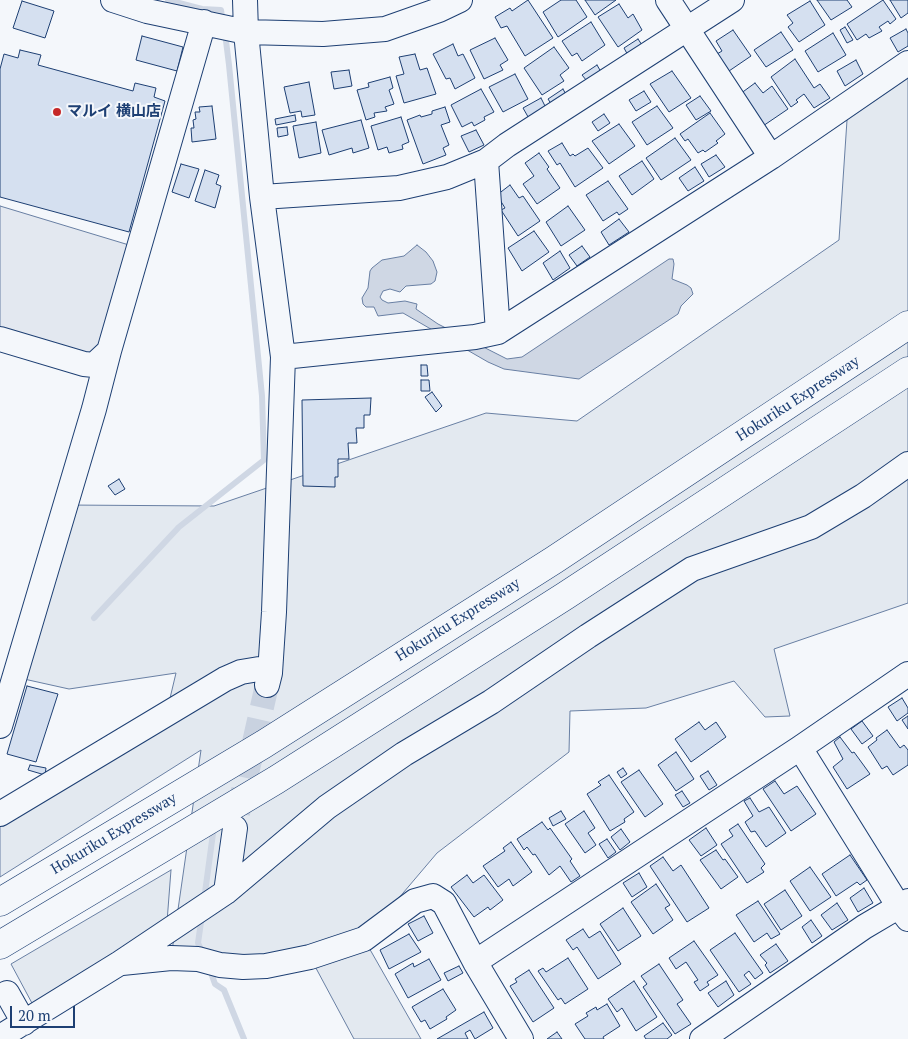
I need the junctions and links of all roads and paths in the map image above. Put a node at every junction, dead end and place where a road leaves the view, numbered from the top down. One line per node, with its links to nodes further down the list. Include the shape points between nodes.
1 (113, 0): 6 (street, via 147,11)
2 (244, 0): 8 (street)
3 (460, 0): 8 (street, via 385,29 323,34)
4 (668, 0): 7 (street)
5 (732, 0): 7 (street)
6 (207, 22): 8 (street); 16 (street)
7 (687, 30): 10 (street); 11 (street)
8 (243, 31): 12 (street)
9 (908, 63): 10 (street)
10 (772, 157): 14 (street)
11 (486, 161): 12 (street, via 447,177 399,188); 14 (street)
12 (262, 197): 17 (street)
13 (908, 325): 26 (highway, Hokuriku Expressway, via 546,565 264,744)
14 (498, 332): 17 (street)
15 (0, 339): 16 (street, via 84,364 94,365)
16 (109, 351): 21 (street)
17 (283, 357): 23 (street, via 269,679 260,669 233,675)
18 (908, 371): 28 (highway, via 565,596 292,769)
19 (908, 464): 25 (street, via 811,527 692,569 326,807)
20 (908, 674): 22 (street)
21 (0, 726)
22 (800, 748): 27 (street); 29 (street)
23 (0, 814)
24 (235, 828): 25 (street)
25 (222, 895): 30 (street)
26 (0, 902)
27 (905, 909): 35 (street, via 864,927)
28 (0, 945)
29 (475, 962): 30 (street, via 444,903 433,896 415,901 364,939 310,957 243,967 171,958); 34 (street)
30 (120, 963): 32 (street)
31 (7, 992): 32 (street)
32 (24, 1023): 33 (street)
33 (0, 1037)
34 (521, 1039)
35 (702, 1039)

